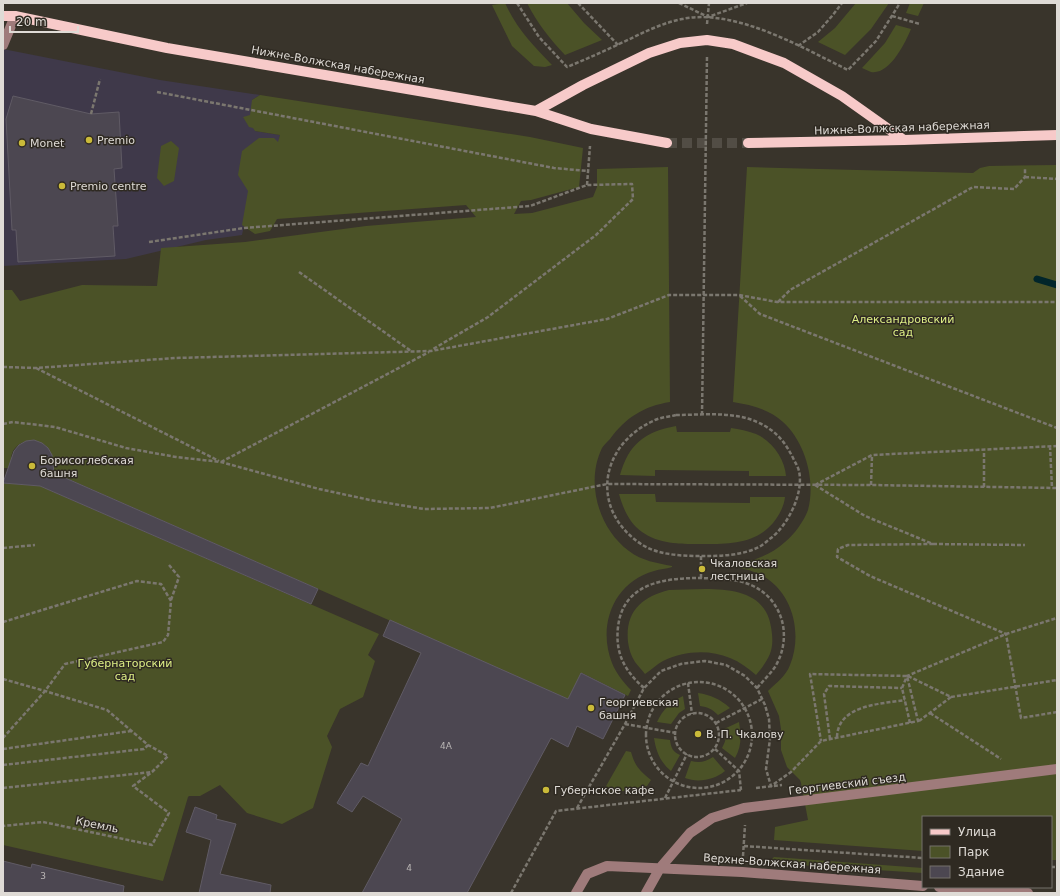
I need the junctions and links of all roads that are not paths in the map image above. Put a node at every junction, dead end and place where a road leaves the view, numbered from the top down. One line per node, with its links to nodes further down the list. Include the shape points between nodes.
1 (3, 16): 2 (main road, Нижне-Волжская набережная)
2 (15, 16): 3 (street); 4 (main road, Нижне-Волжская набережная, via 167,48)
3 (3, 45)
4 (536, 111): 6 (main road, via 582,85 649,53 680,43 707,40 733,44 784,63 842,96); 7 (main road, Нижне-Волжская набережная, via 591,129)
5 (1057, 135): 6 (main road, Нижне-Волжская набережная)
6 (904, 140): 8 (main road, Нижне-Волжская набережная)
7 (667, 143)
8 (748, 143)
9 (1057, 769): 10 (street, Георгиевский съезд, via 744,808 712,818 690,833)
10 (660, 868): 11 (street, Верхне-Волжская набережная); 13 (street, Верхне-Волжская набережная, via 607,866 586,874); 14 (street, Георгиевский съезд)
11 (922, 886)
12 (944, 889): 15 (street)
13 (576, 893)
14 (646, 893)
15 (1028, 893)

